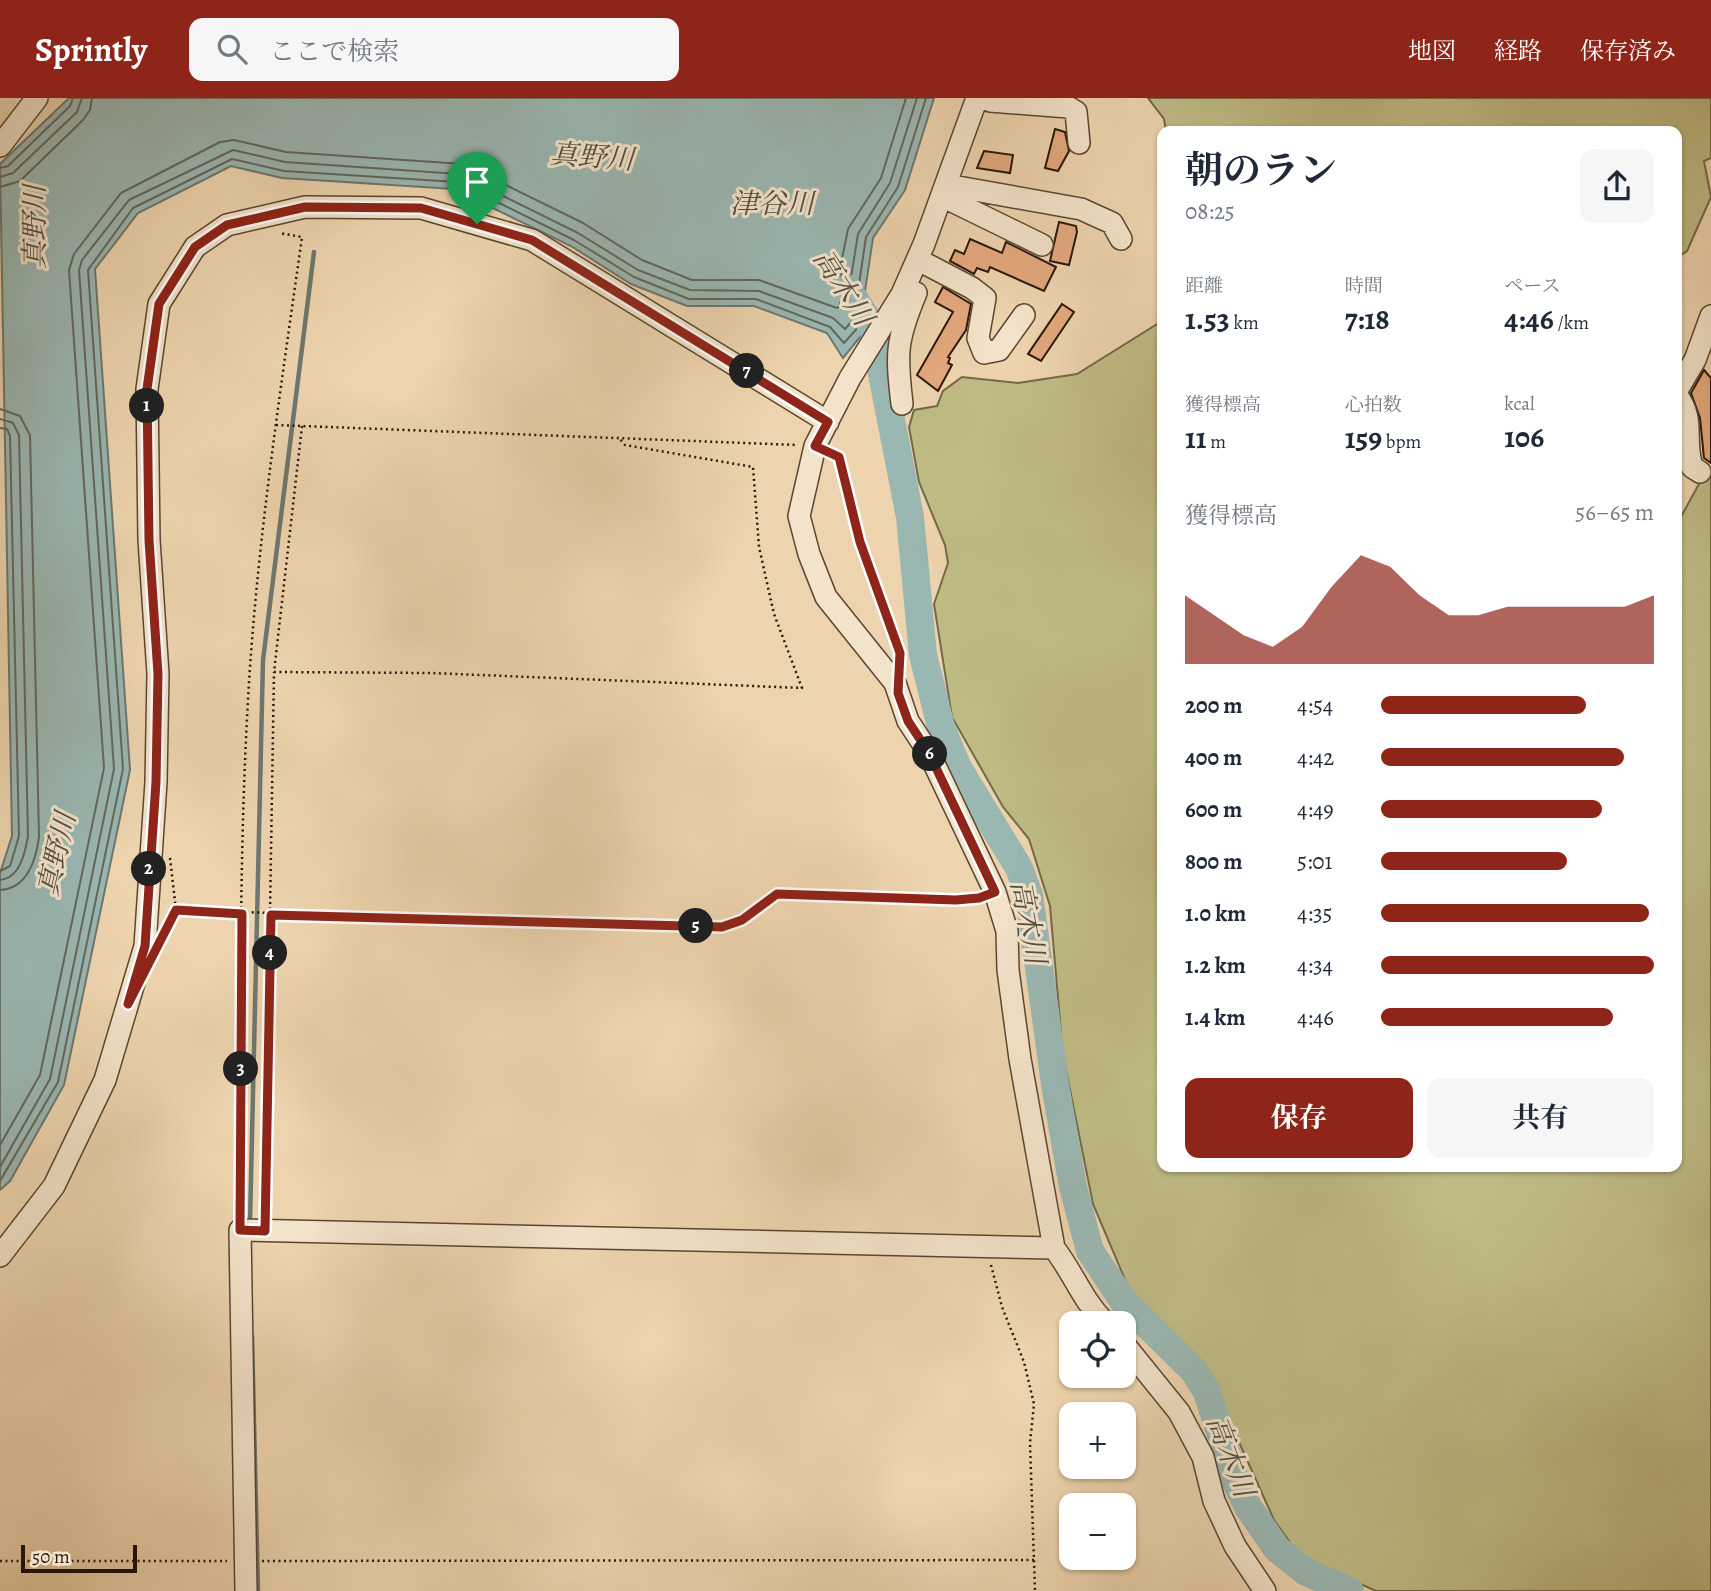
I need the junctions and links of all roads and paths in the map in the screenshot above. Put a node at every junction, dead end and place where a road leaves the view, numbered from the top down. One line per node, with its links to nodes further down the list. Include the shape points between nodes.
1 (37, 98): 5 (street)
2 (986, 99): 3 (street); 6 (street); 16 (street, via 899,302)
3 (1072, 103): 4 (street)
4 (1079, 143)
5 (0, 146)
6 (955, 194): 8 (street, via 1082,209 1112,223); 9 (street); 10 (street)
7 (277, 233): 17 (path, via 302,237)
8 (1121, 239)
9 (1042, 245)
10 (928, 265): 11 (street, via 985,299 978,338 984,354 999,349); 15 (street, via 900,331 897,361)
11 (1024, 315)
12 (1711, 316): 13 (street)
13 (1682, 383)
14 (1682, 401): 21 (street, via 1689,411 1687,449 1692,467)
15 (902, 404)
16 (828, 422): 20 (street); 31 (street, via 532,240 421,208 305,207 227,225 195,247 159,304 147,389 149,540 158,674 145,946 104,1080 54,1186)
17 (276, 425): 18 (path); 25 (path, via 250,667)
18 (300, 426): 19 (path); 22 (path)
19 (618, 437): 20 (path); 22 (path, via 625,445 753,467 759,547 774,614 802,688 431,673)
20 (815, 446): 23 (path, via 839,457 860,542 900,653); 23 (street, via 799,516 808,554 826,597 895,683)
21 (1700, 471)
22 (274, 673): 26 (path)
23 (898, 693): 24 (street)
24 (995, 892): 26 (path, via 956,900 777,894 742,920 722,927); 30 (street, via 1007,931 1020,1059)
25 (242, 914): 26 (path); 27 (path, via 176,910); 28 (path)
26 (271, 915): 28 (path)
27 (164, 934)
28 (251, 1231): 29 (street); 36 (street)
29 (989, 1248): 30 (street); 34 (path, via 1002,1307 1024,1362 1034,1404 1030,1443)
30 (1054, 1248): 32 (street)
31 (0, 1256)
32 (1093, 1311)
33 (1136, 1359): 39 (street, via 1179,1412 1203,1457 1214,1501 1230,1535)
34 (1035, 1560): 36 (path); 38 (path)
35 (0, 1561): 36 (path)
36 (256, 1561): 37 (street)
37 (246, 1591)
38 (1035, 1591)
39 (1265, 1591)

